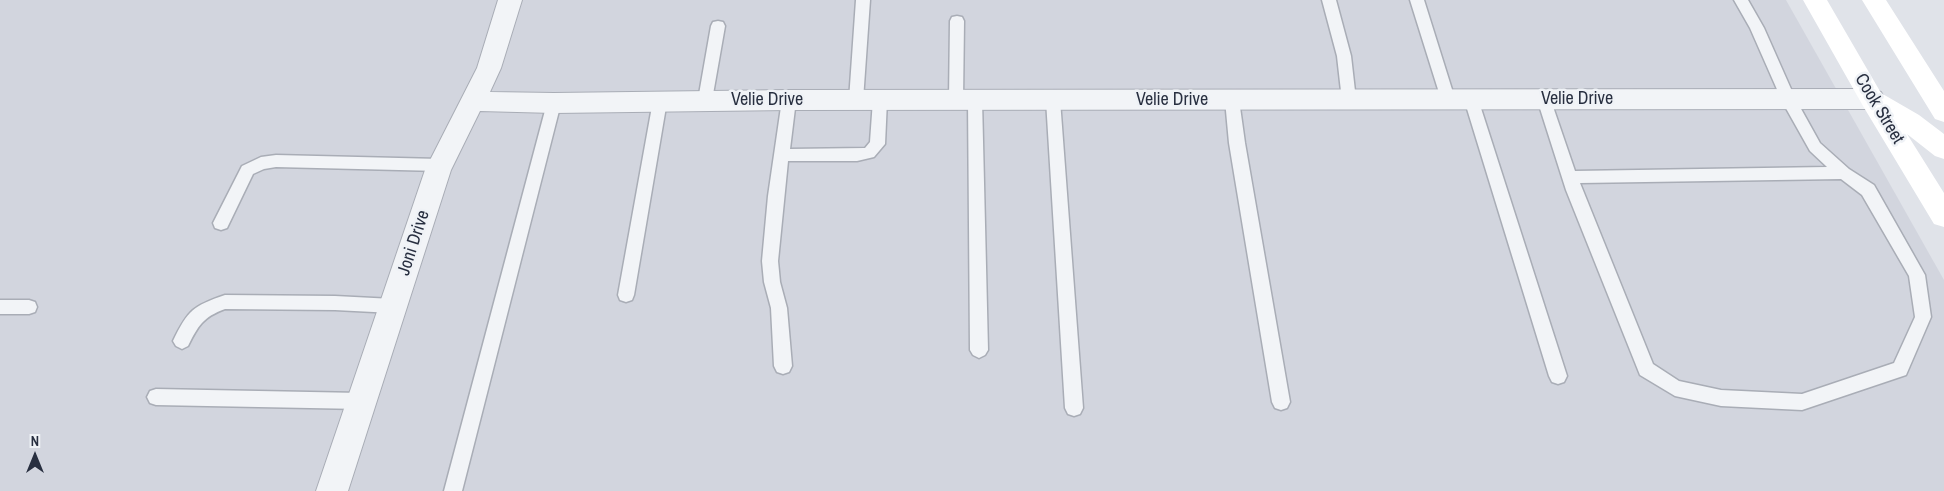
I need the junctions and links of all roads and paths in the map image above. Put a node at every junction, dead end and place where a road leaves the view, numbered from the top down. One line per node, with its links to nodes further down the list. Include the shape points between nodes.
1 (510, 0): 21 (street, Joni Drive, via 489,68)
2 (863, 0): 16 (lane)
3 (1329, 0): 20 (lane, via 1344,56)
4 (1417, 0): 10 (lane)
5 (1741, 0): 12 (lane)
6 (1815, 0): 13 (main road, Cook Street)
7 (1874, 0): 24 (main road)
8 (958, 21): 17 (lane)
9 (718, 26): 14 (lane)
10 (1460, 99): 11 (street, Velie Drive); 20 (street, Velie Drive); 39 (lane)
11 (1544, 99): 12 (street, Velie Drive); 29 (lane)
12 (1788, 99): 13 (street, Velie Drive); 28 (lane, via 1815,147)
13 (1872, 99): 25 (main road, via 1910,122); 30 (main road, Cook Street)
14 (705, 100): 15 (street, Velie Drive); 22 (street, Velie Drive)
15 (789, 100): 16 (street, Velie Drive); 26 (lane)
16 (868, 100): 17 (street, Velie Drive); 26 (lane, via 876,144 869,153)
17 (966, 100): 18 (street, Velie Drive); 37 (lane)
18 (1053, 100): 19 (street, Velie Drive); 43 (lane)
19 (1232, 100): 20 (street, Velie Drive); 42 (lane)
20 (1349, 100)
21 (472, 101): 23 (street, Velie Drive); 27 (street, Joni Drive)
22 (660, 101): 23 (street, Velie Drive); 32 (lane)
23 (554, 103): 45 (lane)
24 (1944, 112)
25 (1944, 149)
26 (781, 155): 38 (lane, via 770,261 779,308)
27 (440, 165): 31 (lane, via 261,163 247,170); 33 (street, Joni Drive)
28 (1844, 173): 29 (lane); 29 (lane, via 1868,190 1917,275 1923,317 1900,369 1802,402 1721,398 1675,388 1646,369)
29 (1570, 177)
30 (1944, 216)
31 (221, 223)
32 (626, 295)
33 (393, 306): 36 (lane, via 225,302 205,309 192,321); 41 (street, Joni Drive)
34 (0, 307): 35 (lane)
35 (29, 307)
36 (182, 341)
37 (979, 350)
38 (783, 366)
39 (1558, 376)
40 (156, 397): 41 (lane)
41 (361, 401): 44 (street, Joni Drive)
42 (1281, 402)
43 (1074, 408)
44 (332, 491)
45 (453, 491)

